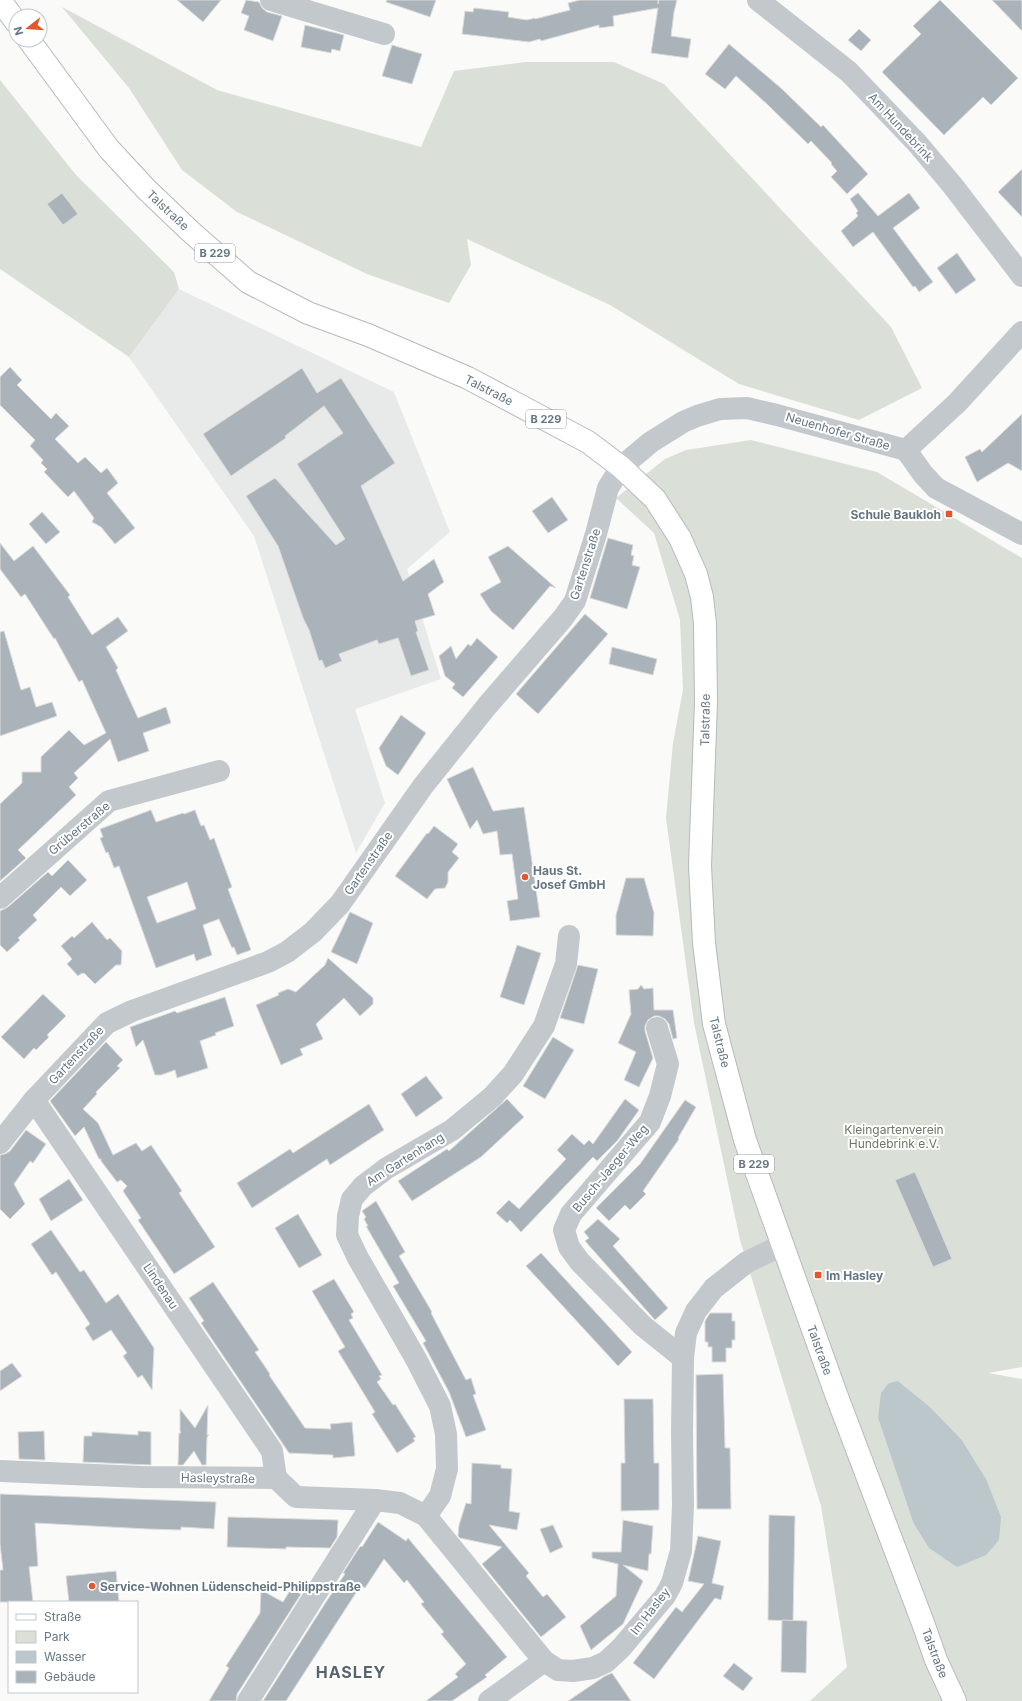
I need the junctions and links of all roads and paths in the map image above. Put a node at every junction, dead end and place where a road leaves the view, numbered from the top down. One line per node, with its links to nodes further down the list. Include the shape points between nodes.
1 (0, 0): 4 (main road)
2 (271, 0): 5 (street)
3 (758, 0): 7 (street, Am Hundebrink, via 854,77 917,143)
4 (8, 11)
5 (384, 34)
6 (36, 48): 10 (main road, Talstraße / B 229, via 109,149 146,189 248,282 308,313 368,335 468,378 578,436)
7 (1022, 276)
8 (1022, 332): 9 (street, Neuenhofer Straße, via 957,403)
9 (906, 450): 10 (street, Neuenhofer Straße, via 770,413 734,408 720,409 683,422 651,442); 11 (street, via 936,488)
10 (621, 467): 16 (street, Gartenstraße, via 608,488 575,601 427,780 340,904 313,932 287,952 268,962 132,1010 107,1023); 18 (main road, Talstraße / B 229, via 655,499 680,538 696,574 702,597 706,702 700,866 704,943 714,1024 745,1140)
11 (1022, 534)
12 (219, 771): 13 (street, Grüberstraße, via 109,801)
13 (0, 898)
14 (569, 936): 23 (street, Am Gartenhang, via 566,964 544,1026 513,1074 492,1097 452,1130 387,1168 363,1186 352,1200 348,1216 347,1235 358,1258 440,1406 446,1434 447,1468 440,1496)
15 (657, 1028): 19 (street, Busch-Jaeger-Weg, via 668,1064 650,1122 571,1214 564,1230 569,1247 580,1262 643,1326)
16 (34, 1100): 17 (street, Gartenstraße); 21 (street, Lindenau, via 272,1451)
17 (0, 1143)
18 (782, 1245): 19 (street, Im Hasley, via 747,1262 714,1288 696,1311 686,1333); 27 (main road, Talstraße / B 229, via 936,1660)
19 (683, 1358): 24 (street, Im Hasley, via 682,1536 681,1551 672,1583 665,1596 606,1662 593,1668 573,1671 558,1670)
20 (0, 1471): 21 (street, Hasleystraße, via 142,1477)
21 (276, 1478): 22 (street, via 296,1497)
22 (375, 1500): 23 (street, via 400,1503); 25 (street)
23 (426, 1516): 24 (street, Im Hasley)
24 (544, 1661): 26 (street)
25 (248, 1701)
26 (489, 1701)
27 (955, 1701)

